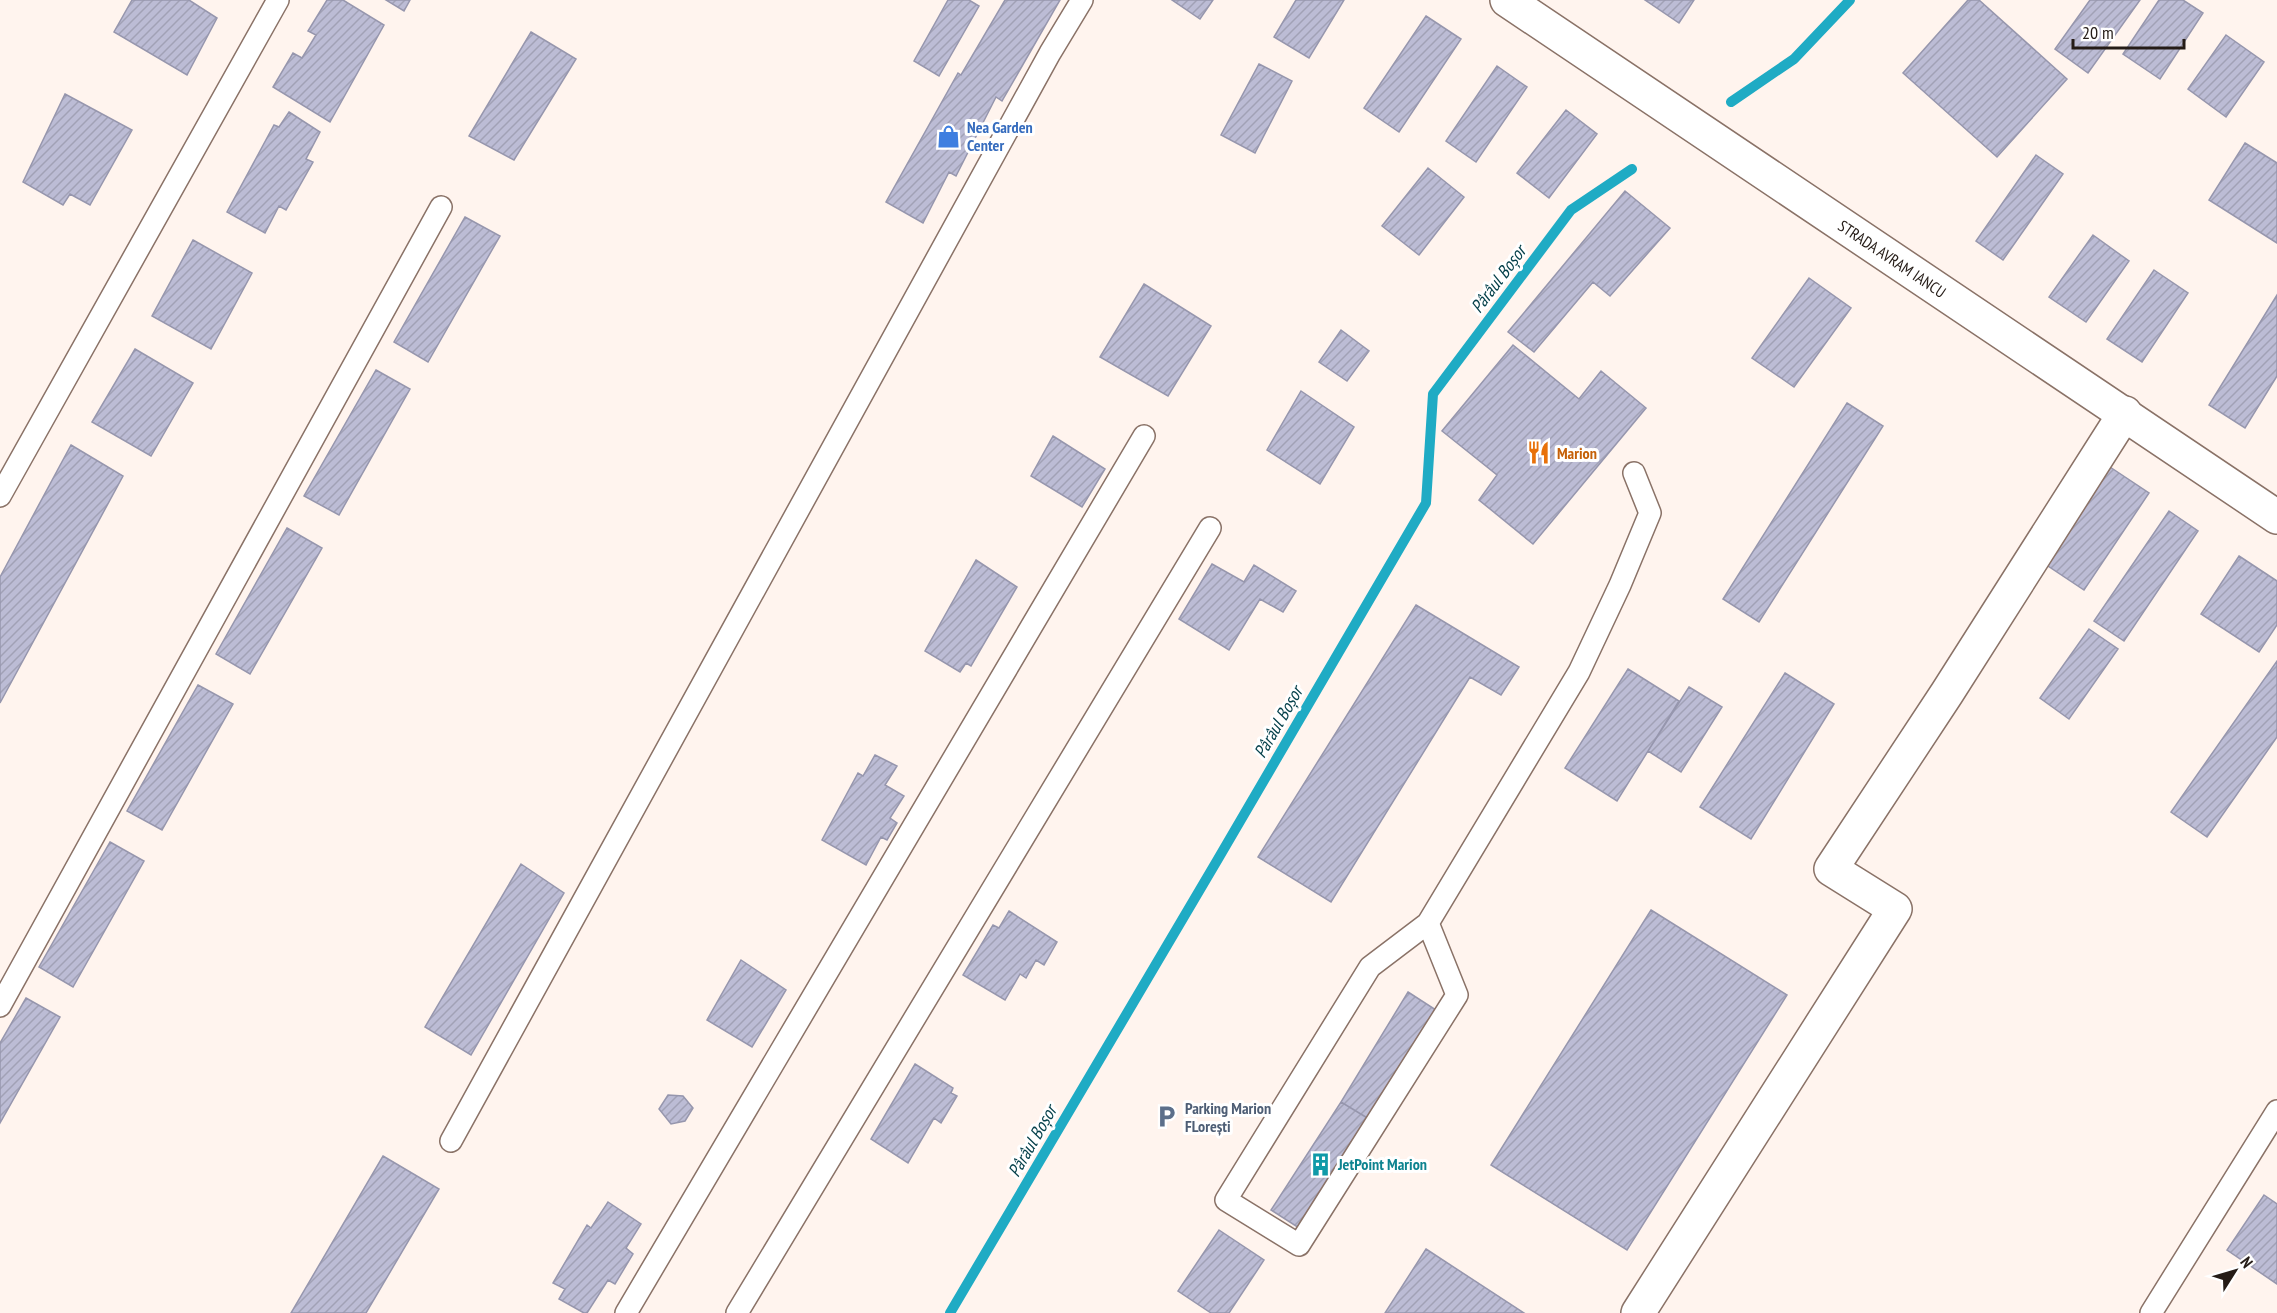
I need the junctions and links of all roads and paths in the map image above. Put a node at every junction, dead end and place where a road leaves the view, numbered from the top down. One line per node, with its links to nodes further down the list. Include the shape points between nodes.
1 (278, 0): 8 (lane)
2 (1082, 0): 14 (lane)
3 (1508, 0): 5 (street, STRADA AVRAM IANCU)
4 (441, 207): 12 (lane)
5 (2124, 413): 9 (street, STRADA AVRAM IANCU); 17 (street, via 1831,869 1895,909)
6 (1144, 436): 15 (lane)
7 (1634, 473): 11 (lane, via 1650,513 1620,585 1579,672)
8 (0, 496)
9 (2277, 517)
10 (1210, 528): 16 (lane)
11 (1428, 924): 11 (lane, via 1370,966 1226,1200 1299,1245 1457,995)
12 (0, 1006)
13 (2277, 1111): 18 (lane)
14 (451, 1141)
15 (626, 1313)
16 (737, 1313)
17 (1638, 1313)
18 (2151, 1313)

